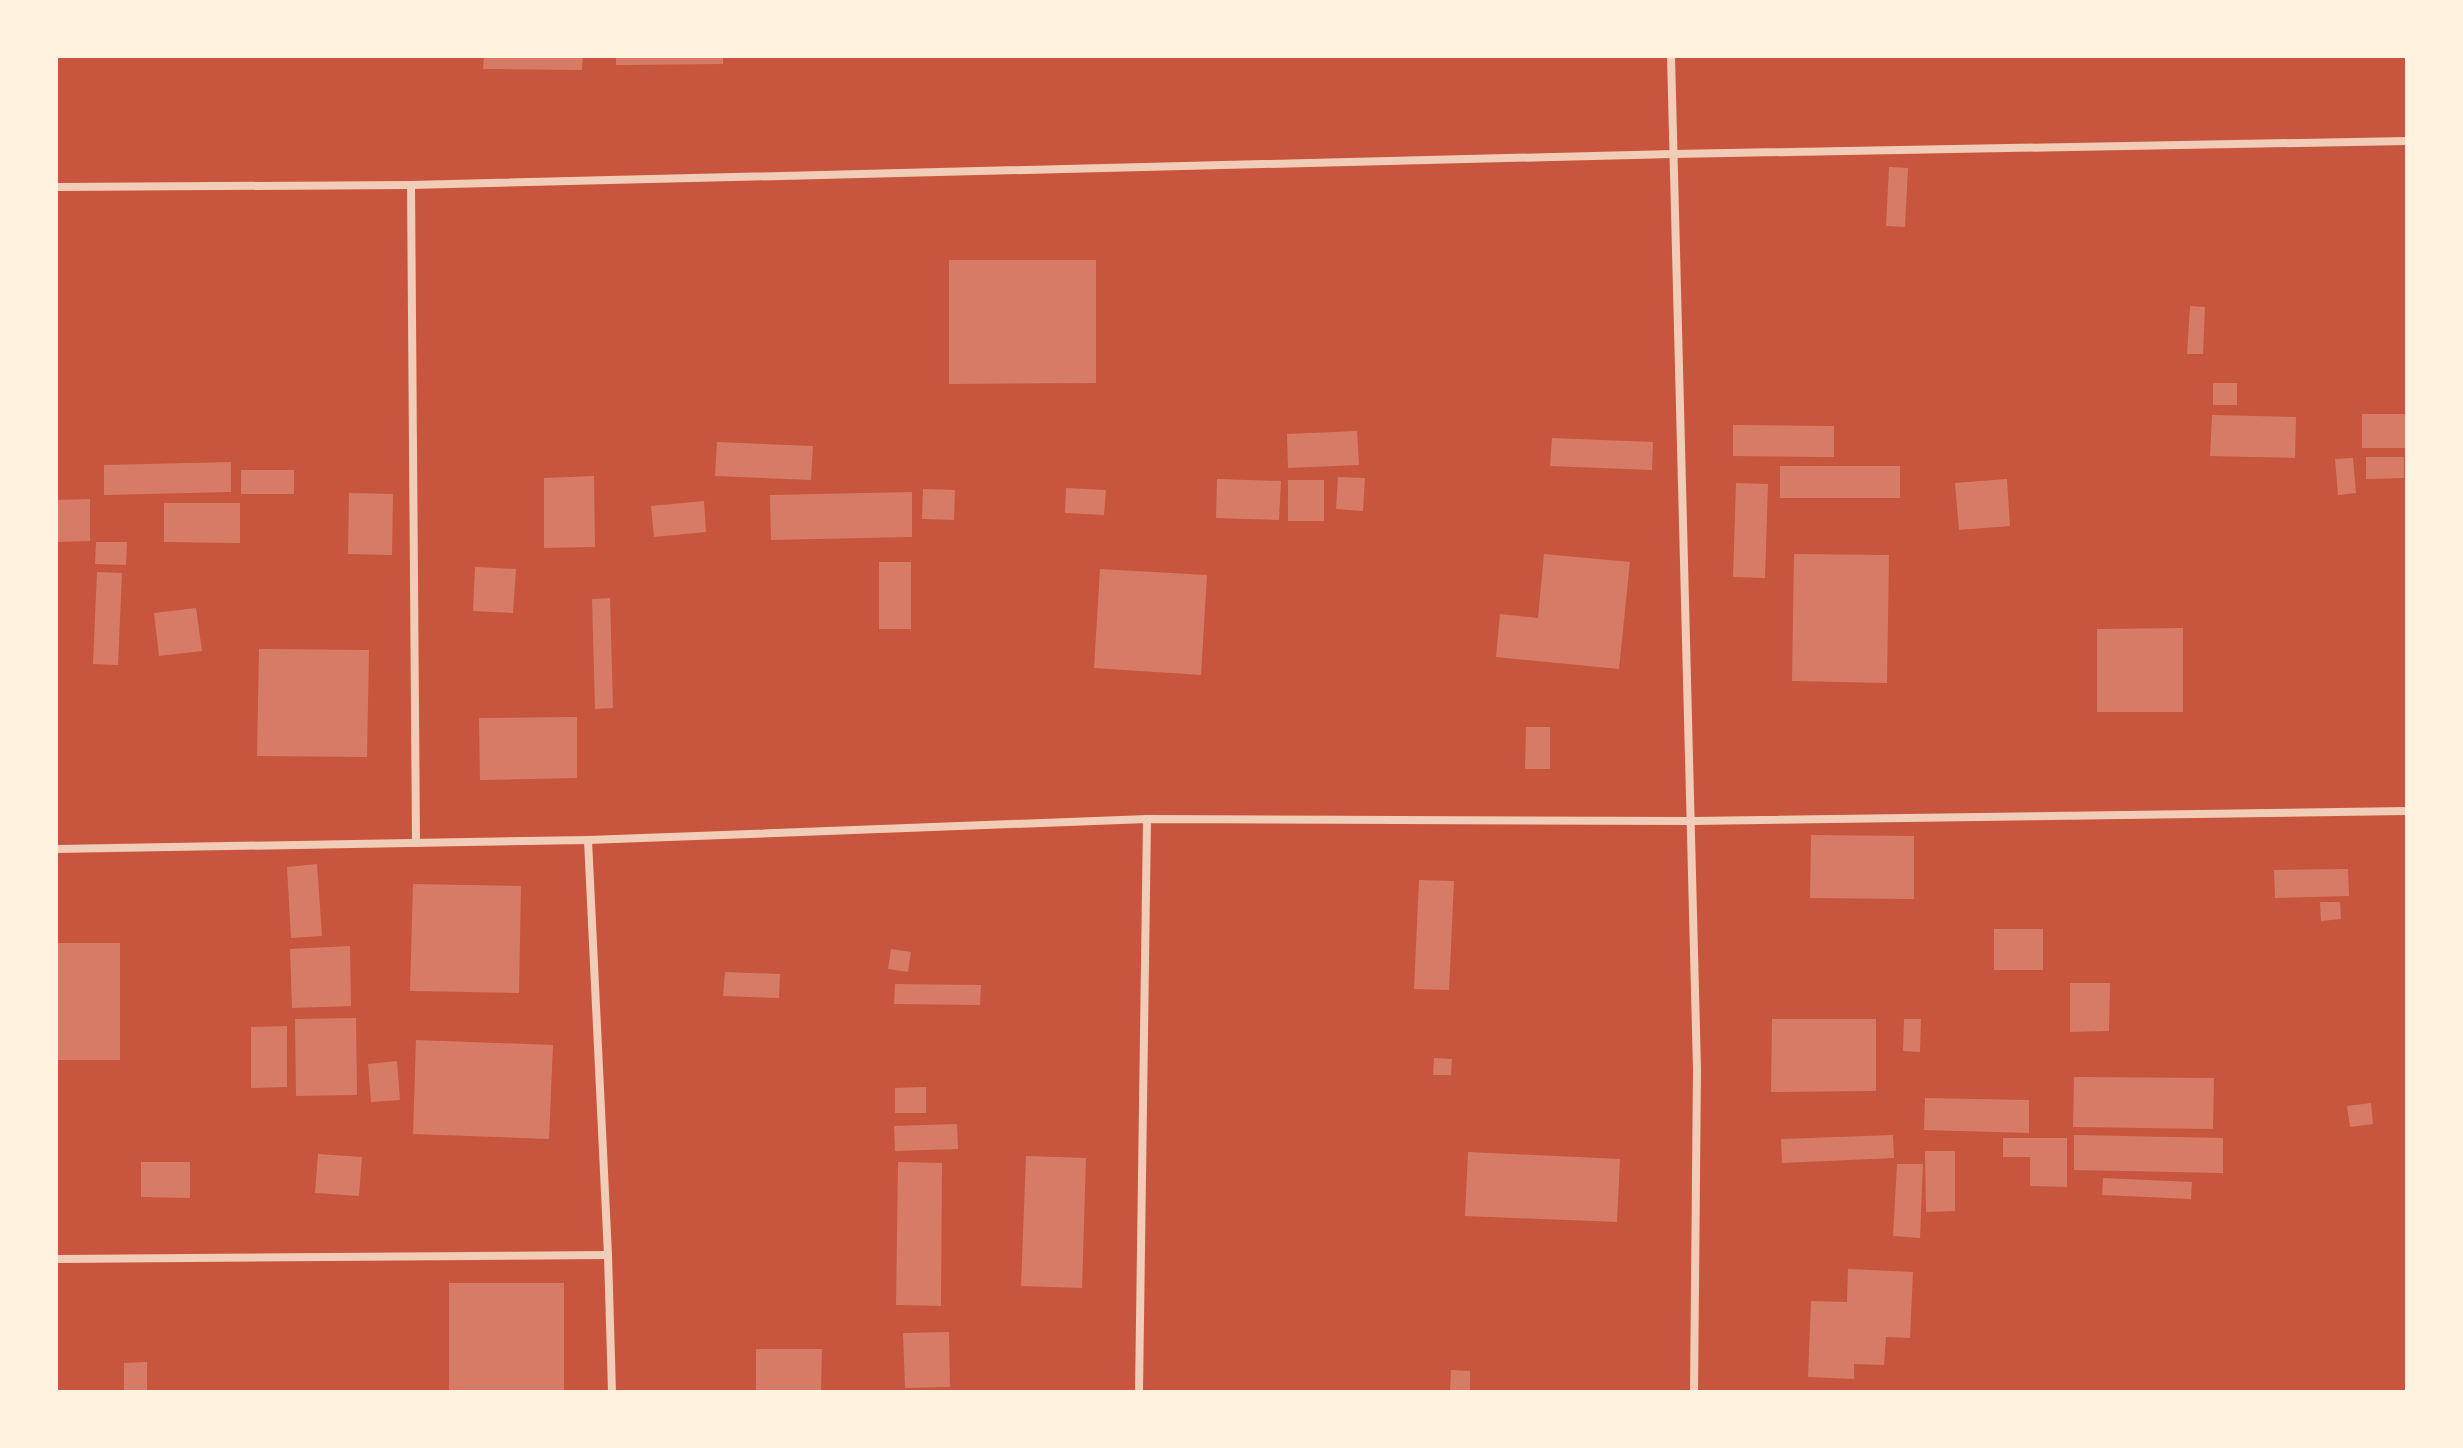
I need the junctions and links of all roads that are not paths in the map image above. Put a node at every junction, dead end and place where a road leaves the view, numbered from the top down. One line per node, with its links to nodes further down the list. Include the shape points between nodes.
1 (1671, 56): 3 (street)
2 (2407, 141): 3 (street)
3 (1673, 154): 4 (street); 8 (street)
4 (411, 185): 5 (street); 10 (street)
5 (56, 187)
6 (2407, 811): 8 (street)
7 (1147, 819): 8 (street); 9 (street); 15 (street)
8 (1692, 821): 16 (street, via 1697,1069)
9 (588, 840): 10 (street); 12 (street)
10 (416, 843): 11 (street)
11 (56, 849)
12 (608, 1255): 13 (street); 14 (street)
13 (56, 1259)
14 (612, 1392)
15 (1139, 1392)
16 (1694, 1392)

